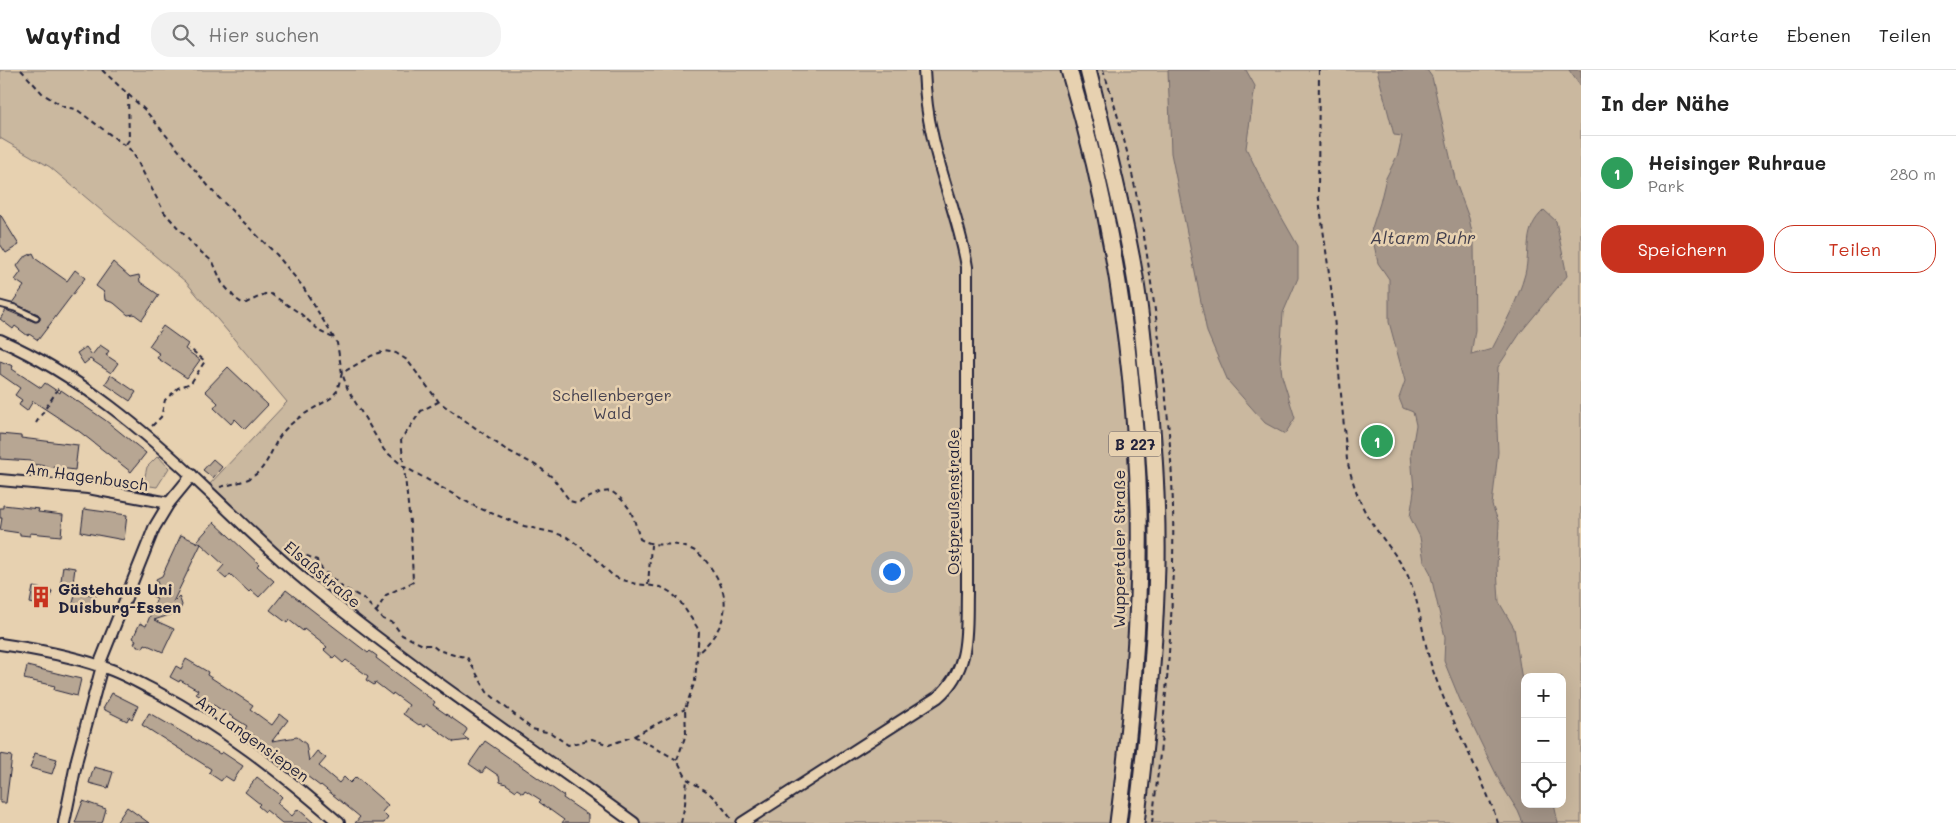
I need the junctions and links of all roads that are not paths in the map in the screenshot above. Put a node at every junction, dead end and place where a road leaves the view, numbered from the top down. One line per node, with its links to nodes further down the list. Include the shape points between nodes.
1 (924, 70): 15 (street, Ostpreußenstraße, via 932,136 960,230 966,268 967,592 964,658 955,678 933,701)
2 (1069, 70): 16 (main road, Wuppertaler Straße / B 227, via 1084,118 1111,244 1131,380 1139,510 1136,643)
3 (1088, 70): 17 (main road, B 227, via 1132,260 1153,438 1157,563 1154,639)
4 (0, 304): 5 (lane)
5 (36, 318)
6 (0, 340): 7 (street, Elsaßstraße, via 24,350 117,410)
7 (192, 476): 9 (street); 14 (street, Elsaßstraße, via 275,554 350,617)
8 (0, 480): 9 (street, Am Hagenbusch, via 88,488)
9 (169, 503): 11 (street, via 150,538)
10 (0, 644): 11 (street, Am Langensiepen)
11 (100, 666): 12 (street); 13 (street, Am Langensiepen, via 205,719)
12 (64, 823)
13 (339, 823)
14 (634, 823)
15 (742, 823)
16 (1118, 823)
17 (1136, 823)

